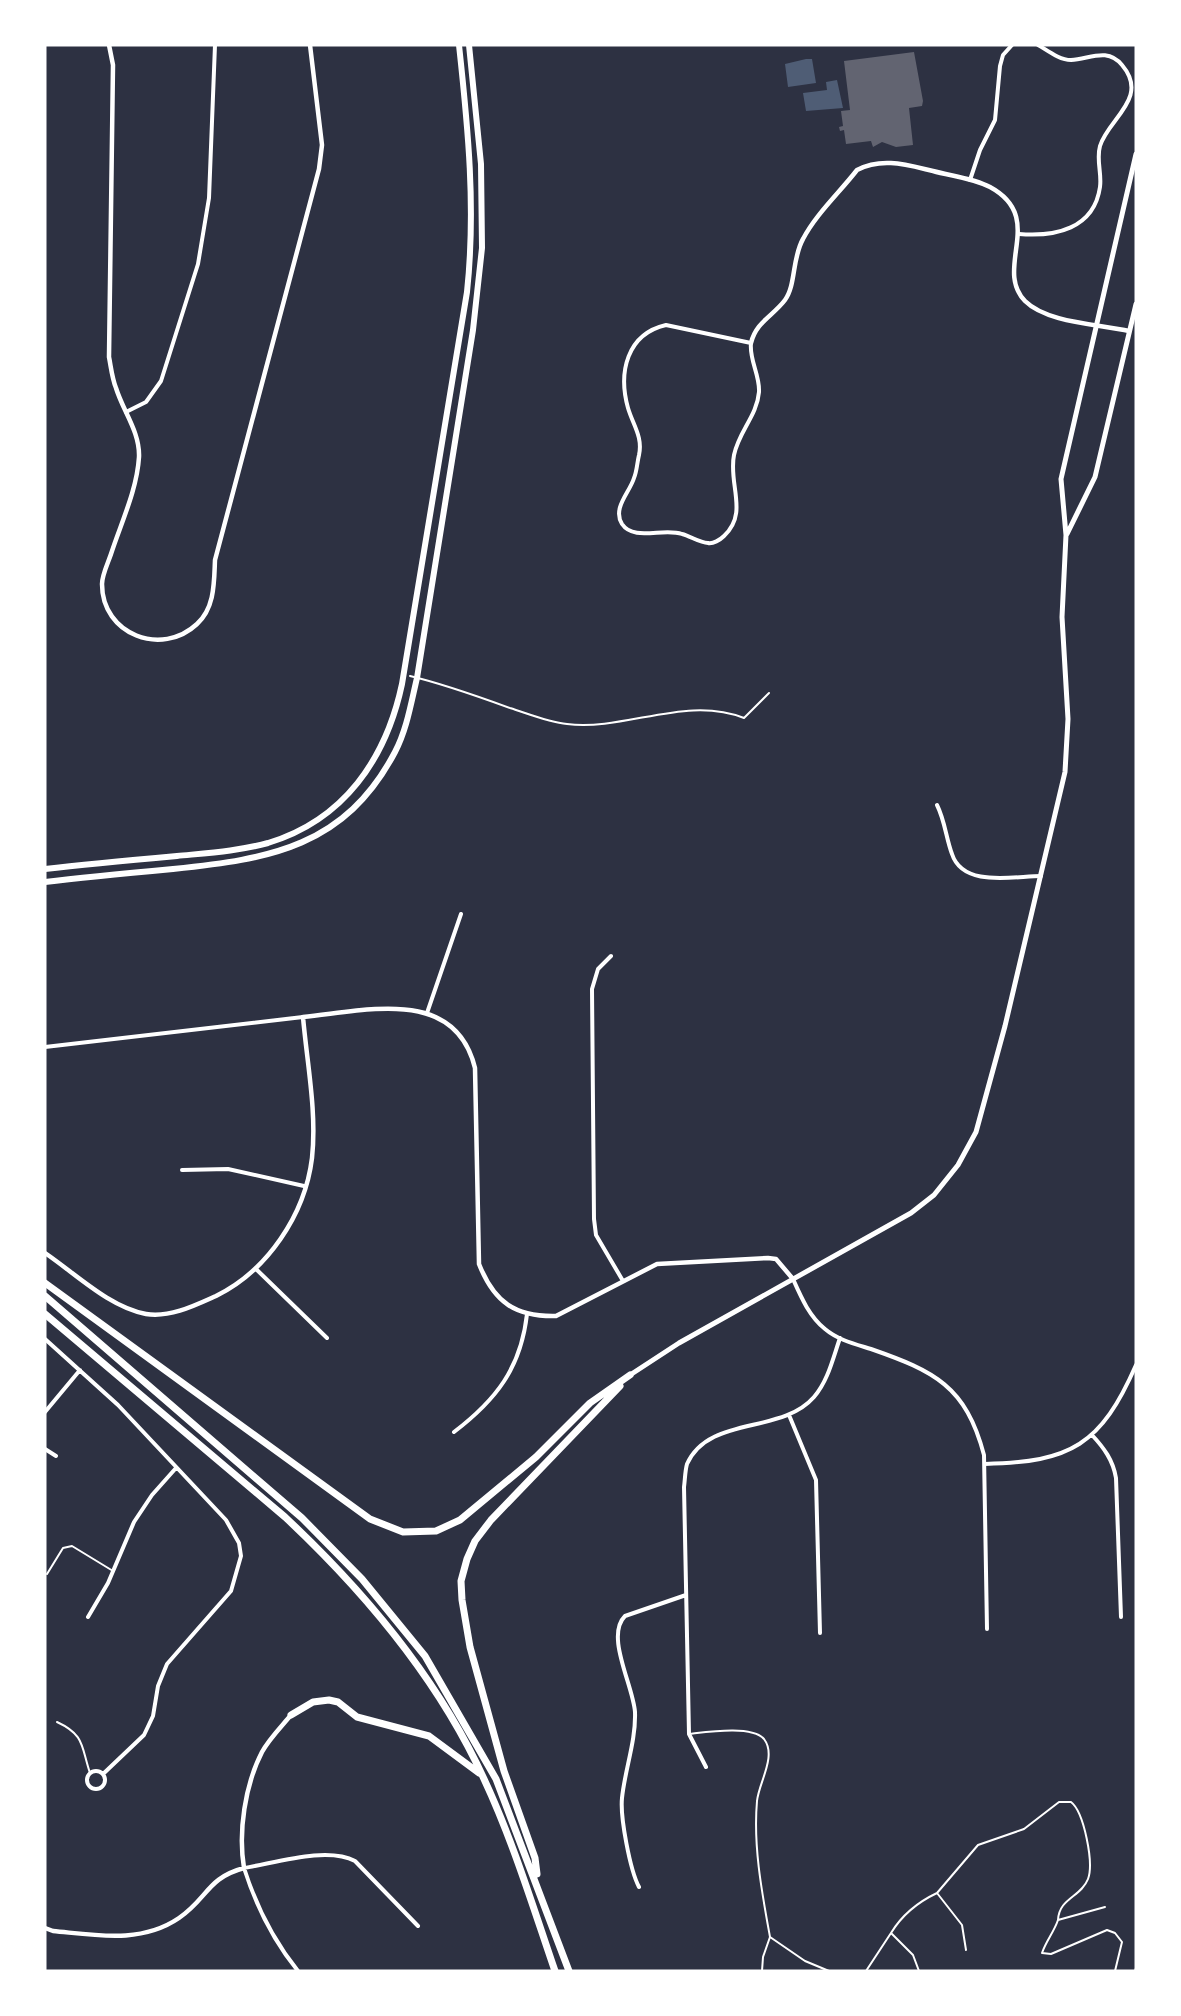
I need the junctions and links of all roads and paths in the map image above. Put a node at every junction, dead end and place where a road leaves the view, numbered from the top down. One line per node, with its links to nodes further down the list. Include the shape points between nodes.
1 (109, 45): 15 (street, via 113,65 109,357)
2 (215, 45): 15 (street, via 209,198 198,264 161,381 146,402)
3 (310, 45): 15 (street, via 322,145 319,169 215,560 210,606 189,632 171,640 151,640 125,631 105,604 102,582 134,483 139,455)
4 (459, 45): 20 (main road, via 471,164 471,260 402,684 385,742 345,798 317,821 284,837 238,849)
5 (470, 45): 17 (main road, via 482,164 482,248 473,330)
6 (1012, 45): 9 (street, via 1000,66 995,120)
7 (1038, 45): 10 (street, via 1063,59 1111,56 1128,75 1131,93 1125,109 1100,145 1100,187 1086,219 1047,236)
8 (1136, 154): 12 (main road)
9 (970, 180): 10 (street, via 1002,196 1014,213); 14 (street, via 887,162 857,170 803,238 794,260 790,291 784,302 765,317)
10 (1019, 234): 12 (street, via 1014,273 1024,299 1042,312)
11 (1136, 304): 13 (main road)
12 (1096, 325): 13 (street); 16 (main road, via 1061,479)
13 (1129, 331): 16 (main road, via 1095,477)
14 (751, 343): 14 (street, via 678,326 656,327 639,337 628,352 623,378 640,449 634,478 619,509 623,526 636,534 677,532 708,543 721,540 732,529 738,513 734,456 740,436 756,411 759,389)
15 (126, 412)
16 (1066, 535): 21 (main road, via 1062,617 1068,750)
17 (413, 677): 18 (lane, via 566,724 607,724 656,713 707,711 744,718); 22 (main road, via 404,729 396,751 375,785 353,809 304,842 238,862)
18 (769, 693)
19 (938, 804): 21 (street, via 958,866 971,875 984,877)
20 (45, 869)
21 (1041, 876): 32 (main road, via 976,1132 958,1165 934,1195 911,1213)
22 (45, 882)
23 (461, 914): 25 (street)
24 (611, 956): 33 (street, via 598,969 592,989 594,1219 596,1235)
25 (427, 1013): 26 (street, via 404,1007); 37 (street, via 462,1036 475,1068 479,1264 495,1294)
26 (303, 1017): 27 (street); 29 (street, via 313,1130 312,1160)
27 (45, 1047)
28 (182, 1170): 29 (street, via 236,1170)
29 (304, 1186): 31 (street, via 297,1208 275,1247)
30 (45, 1253): 31 (street, via 120,1305 155,1314 195,1306 224,1292)
31 (256, 1269): 38 (street)
32 (793, 1279): 33 (street, via 776,1259 768,1258 665,1262); 39 (street, via 817,1322); 43 (main road)
33 (623, 1281): 37 (street, via 556,1316)
34 (45, 1283): 43 (highway, via 370,1519 404,1532 436,1532 460,1520 536,1457 590,1403)
35 (45, 1296): 68 (highway, via 302,1518 393,1616 431,1665 496,1779)
36 (45, 1314): 65 (highway, via 285,1517 366,1598 444,1706)
37 (527, 1314): 46 (street, via 524,1343 499,1390)
38 (327, 1338)
39 (840, 1338): 45 (street, via 827,1375 814,1397); 50 (street, via 914,1365 945,1383 967,1410 978,1433)
40 (45, 1339): 42 (street)
41 (1136, 1365): 47 (street, via 1099,1430)
42 (80, 1370): 44 (street); 51 (street)
43 (630, 1375): 68 (highway, via 491,1520 475,1541 461,1581 470,1647 504,1771 535,1858)
44 (45, 1412)
45 (789, 1414): 54 (street, via 708,1438 687,1465); 58 (street, via 816,1480)
46 (454, 1432)
47 (1092, 1435): 50 (street, via 1059,1454 1026,1463); 56 (street, via 1104,1448 1116,1478)
48 (45, 1449): 49 (street)
49 (56, 1456)
50 (985, 1464): 57 (street)
51 (176, 1468): 52 (street, via 135,1522); 64 (street, via 226,1520 239,1543 237,1577 231,1591 167,1664 144,1735)
52 (113, 1571): 53 (lane, via 67,1546); 55 (street)
53 (47, 1574)
54 (686, 1594): 61 (street); 67 (street, via 625,1616 617,1629 634,1703 636,1727 621,1800 632,1874)
55 (88, 1617)
56 (1121, 1617)
57 (987, 1629)
58 (820, 1633)
59 (291, 1715): 65 (highway, via 313,1702 338,1702 357,1717 429,1736); 66 (street, via 262,1753 252,1782 243,1822)
60 (57, 1722): 63 (lane, via 74,1730 80,1739)
61 (689, 1734): 62 (street); 75 (lane, via 749,1730 762,1737 769,1749 756,1816 758,1860)
62 (706, 1767)
63 (90, 1773): 64 (street); 64 (street, via 87,1783 96,1790 104,1786)
64 (104, 1774)
65 (483, 1777): 78 (highway, via 522,1873)
66 (244, 1868): 72 (street, via 326,1854 345,1856 355,1861); 73 (street, via 224,1874 180,1918 157,1929 117,1937); 77 (street, via 269,1929)
67 (639, 1887)
68 (540, 1893): 79 (highway)
69 (937, 1893): 71 (lane, via 978,1845 1024,1829 1059,1802 1071,1802 1080,1813 1091,1865 1088,1879 1061,1906); 74 (lane, via 901,1918); 76 (lane, via 962,1925)
70 (1105, 1908): 71 (lane)
71 (1058, 1920): 84 (lane, via 1042,1953 1051,1954 1107,1930 1115,1932 1122,1942)
72 (418, 1926)
73 (45, 1928)
74 (891, 1934): 82 (lane); 83 (lane, via 913,1955)
75 (770, 1937): 80 (lane); 81 (lane)
76 (966, 1950)
77 (298, 1971)
78 (555, 1971)
79 (569, 1971)
80 (762, 1971)
81 (829, 1971)
82 (866, 1971)
83 (919, 1971)
84 (1115, 1971)

